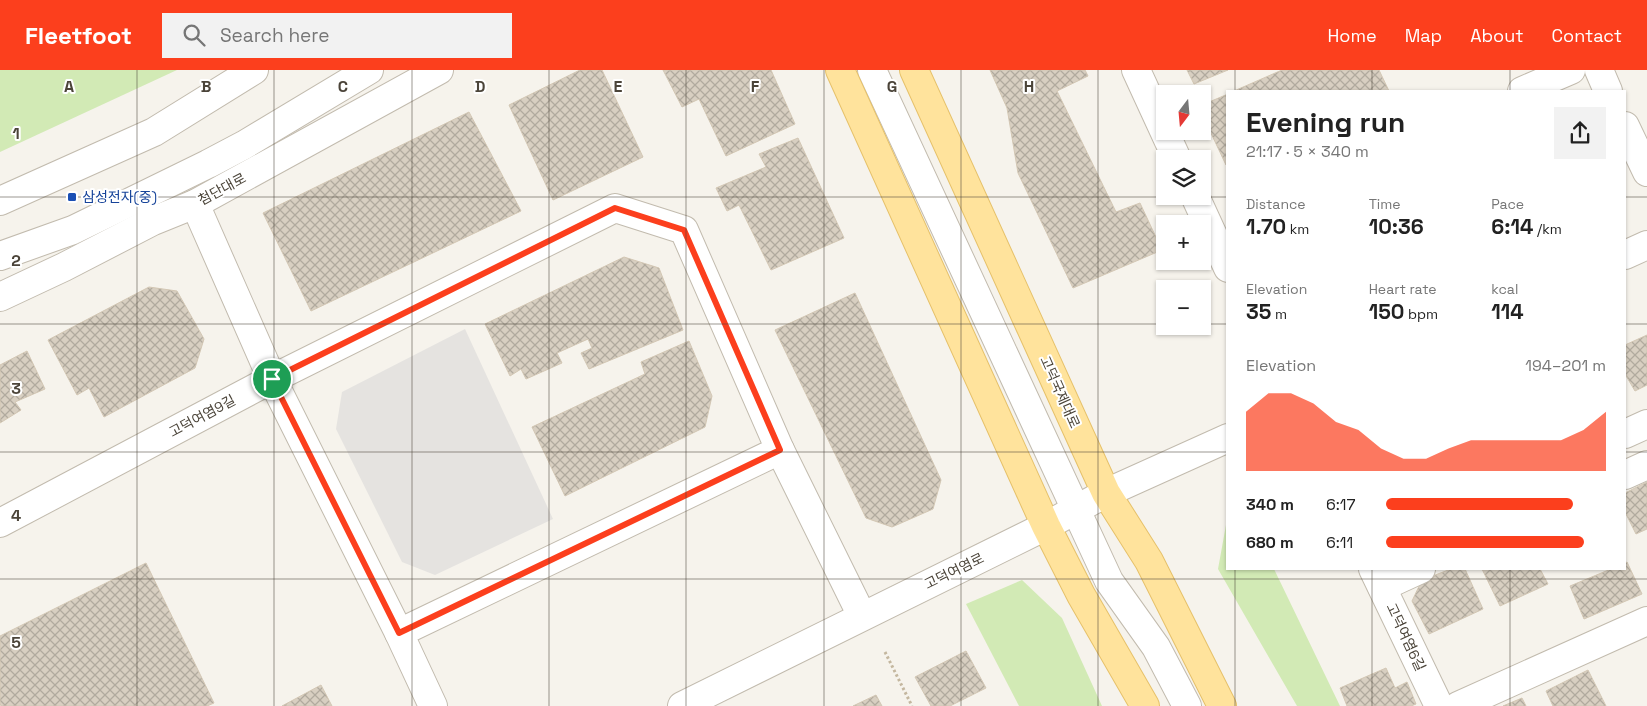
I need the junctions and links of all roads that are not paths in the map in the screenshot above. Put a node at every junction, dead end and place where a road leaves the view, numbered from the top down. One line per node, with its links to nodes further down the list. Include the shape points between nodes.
1 (254, 70): 18 (street, via 154,132)
2 (341, 70): 24 (street, via 204,151)
3 (369, 70): 16 (street)
4 (439, 70): 19 (street, 첨단대로)
5 (840, 70): 39 (main road)
6 (872, 70): 37 (street)
7 (891, 70): 37 (street)
8 (914, 70): 37 (main road, 고덕국제대로)
9 (1136, 70): 15 (street)
10 (1571, 70): 12 (street)
11 (1599, 70): 13 (street)
12 (1524, 90)
13 (1608, 90)
14 (1626, 128): 17 (street)
15 (1173, 150)
16 (208, 164): 21 (street); 23 (street)
17 (1647, 172)
18 (0, 201)
19 (195, 204): 21 (street, 첨단대로); 30 (street)
20 (1202, 205): 22 (street)
21 (153, 221): 23 (street); 29 (street, 첨단대로)
22 (1218, 224): 28 (street)
23 (73, 230): 27 (street)
24 (0, 240)
25 (1647, 245): 26 (street)
26 (1626, 255)
27 (0, 256)
28 (1226, 259)
29 (0, 297)
30 (272, 379): 34 (street, 고덕여염9길, via 615,208 684,230); 38 (street, 고덕여염9길); 45 (street)
31 (1647, 424): 32 (street)
32 (1626, 434)
33 (1226, 439): 37 (street, 고덕여염로)
34 (780, 450): 43 (street, 고덕여염9길); 45 (street)
35 (1647, 465): 36 (street)
36 (1626, 475)
37 (1091, 501): 39 (street, 고덕여염로); 42 (street); 50 (street); 51 (main road, 고덕국제대로, via 1149,562)
38 (0, 522)
39 (1046, 526): 42 (street); 43 (street, 고덕여염로); 48 (main road, via 1081,595)
40 (1416, 570): 41 (street)
41 (1378, 578): 52 (street, 고덕여염6길)
42 (1109, 581): 49 (street, via 1156,647)
43 (862, 616): 47 (street, 고덕여염로)
44 (1647, 621): 53 (street)
45 (399, 633): 46 (street)
46 (433, 706)
47 (682, 706)
48 (1146, 706)
49 (1187, 706)
50 (1195, 706)
51 (1222, 706)
52 (1439, 706)
53 (1458, 706)

